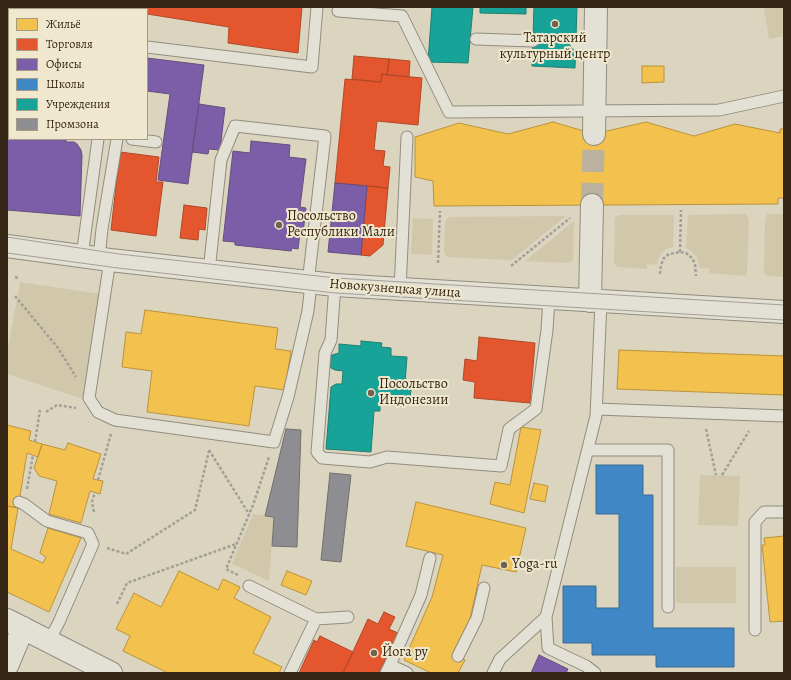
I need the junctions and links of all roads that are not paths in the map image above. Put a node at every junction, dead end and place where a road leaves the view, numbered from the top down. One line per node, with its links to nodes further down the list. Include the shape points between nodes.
1 (317, 7): 6 (lane, via 312,67)
2 (596, 7): 8 (street, via 586,44)
3 (338, 11): 8 (lane, via 402,16 449,112)
4 (476, 39): 5 (lane)
5 (533, 41)
6 (148, 47)
7 (784, 96): 8 (lane, via 719,110)
8 (594, 111): 9 (street)
9 (594, 134)
10 (407, 137): 21 (lane)
11 (98, 140): 17 (lane)
12 (117, 140): 17 (lane)
13 (140, 140): 14 (lane)
14 (156, 142)
15 (583, 210): 23 (street)
16 (7, 246): 17 (street, Новокузнецкая улица)
17 (97, 258): 18 (street, Новокузнецкая улица); 19 (lane, via 88,398 98,412 116,420 274,442 288,397 308,311)
18 (209, 271): 19 (street, Новокузнецкая улица); 19 (lane, via 221,160 235,126 325,136)
19 (310, 283): 20 (street, Новокузнецкая улица)
20 (335, 285): 21 (street, Новокузнецкая улица); 22 (lane, via 331,340 325,353 317,452 322,458 370,462 387,457 501,466 509,429 536,409)
21 (400, 290): 22 (street, Новокузнецкая улица)
22 (549, 299): 23 (street, Новокузнецкая улица)
23 (596, 302): 24 (street, Новокузнецкая улица); 25 (lane)
24 (784, 312)
25 (597, 409): 26 (lane); 27 (lane)
26 (784, 416)
27 (588, 450): 33 (lane, via 668,450); 35 (lane)
28 (22, 503): 39 (lane, via 47,521 88,533 93,544)
29 (784, 512): 38 (lane, via 764,512 755,522)
30 (430, 558): 42 (lane, via 421,595)
31 (249, 586): 36 (lane)
32 (484, 588): 40 (lane, via 477,618)
33 (668, 607)
34 (348, 617): 36 (lane)
35 (546, 617): 46 (lane, via 500,659); 47 (lane, via 548,648)
36 (316, 619): 44 (lane)
37 (15, 624): 39 (street); 41 (street)
38 (755, 630)
39 (49, 641): 43 (street)
40 (458, 656)
41 (7, 666)
42 (388, 669): 45 (lane)
43 (111, 673)
44 (290, 673)
45 (408, 673)
46 (493, 673)
47 (595, 673)

